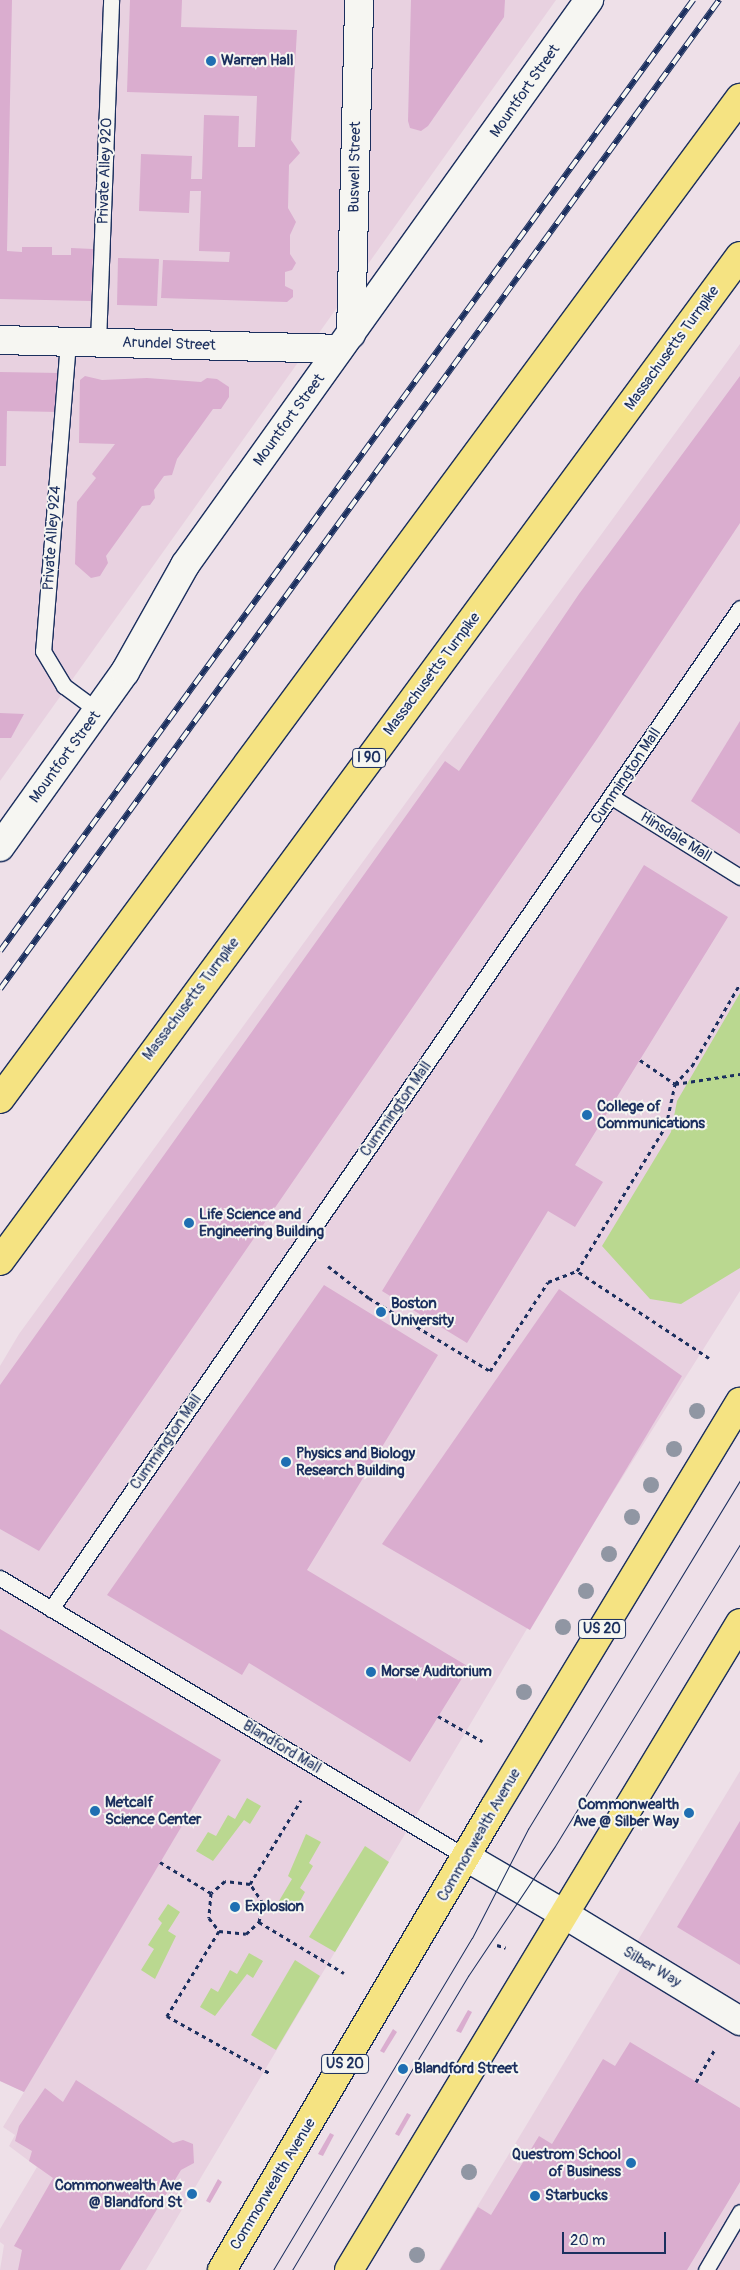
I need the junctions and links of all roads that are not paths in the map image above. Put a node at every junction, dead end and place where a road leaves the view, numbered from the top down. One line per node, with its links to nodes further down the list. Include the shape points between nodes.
1 (111, 0): 8 (lane, Private Alley 920)
2 (359, 0): 9 (street, Buswell Street)
3 (589, 0): 9 (street, Mountfort Street)
4 (740, 98): 15 (main road)
5 (740, 256): 16 (main road, Massachusetts Turnpike / I 90)
6 (0, 340): 7 (street, Arundel Street)
7 (68, 342): 8 (street, Arundel Street); 11 (lane, Private Alley 924, via 43,651 64,686)
8 (98, 342): 9 (street, Arundel Street)
9 (345, 342): 11 (street, Mountfort Street, via 185,565)
10 (740, 608): 12 (lane, Cummington Mall)
11 (98, 711): 13 (street, Mountfort Street)
12 (612, 798): 14 (lane, Hinsdale Mall); 19 (lane, Cummington Mall)
13 (0, 847)
14 (740, 877)
15 (0, 1099)
16 (0, 1261)
17 (740, 1402): 21 (main road, Commonwealth Avenue / US 20)
18 (0, 1578): 19 (lane, Blandford Mall)
19 (51, 1609): 21 (lane, Blandford Mall)
20 (740, 1624): 22 (main road)
21 (466, 1857): 22 (street, Blandford Mall); 25 (main road, Commonwealth Avenue / US 20)
22 (564, 1914): 23 (street, Silber Way); 26 (main road)
23 (740, 2021)
24 (740, 2212): 27 (lane)
25 (222, 2270)
26 (349, 2270)
27 (706, 2270)

